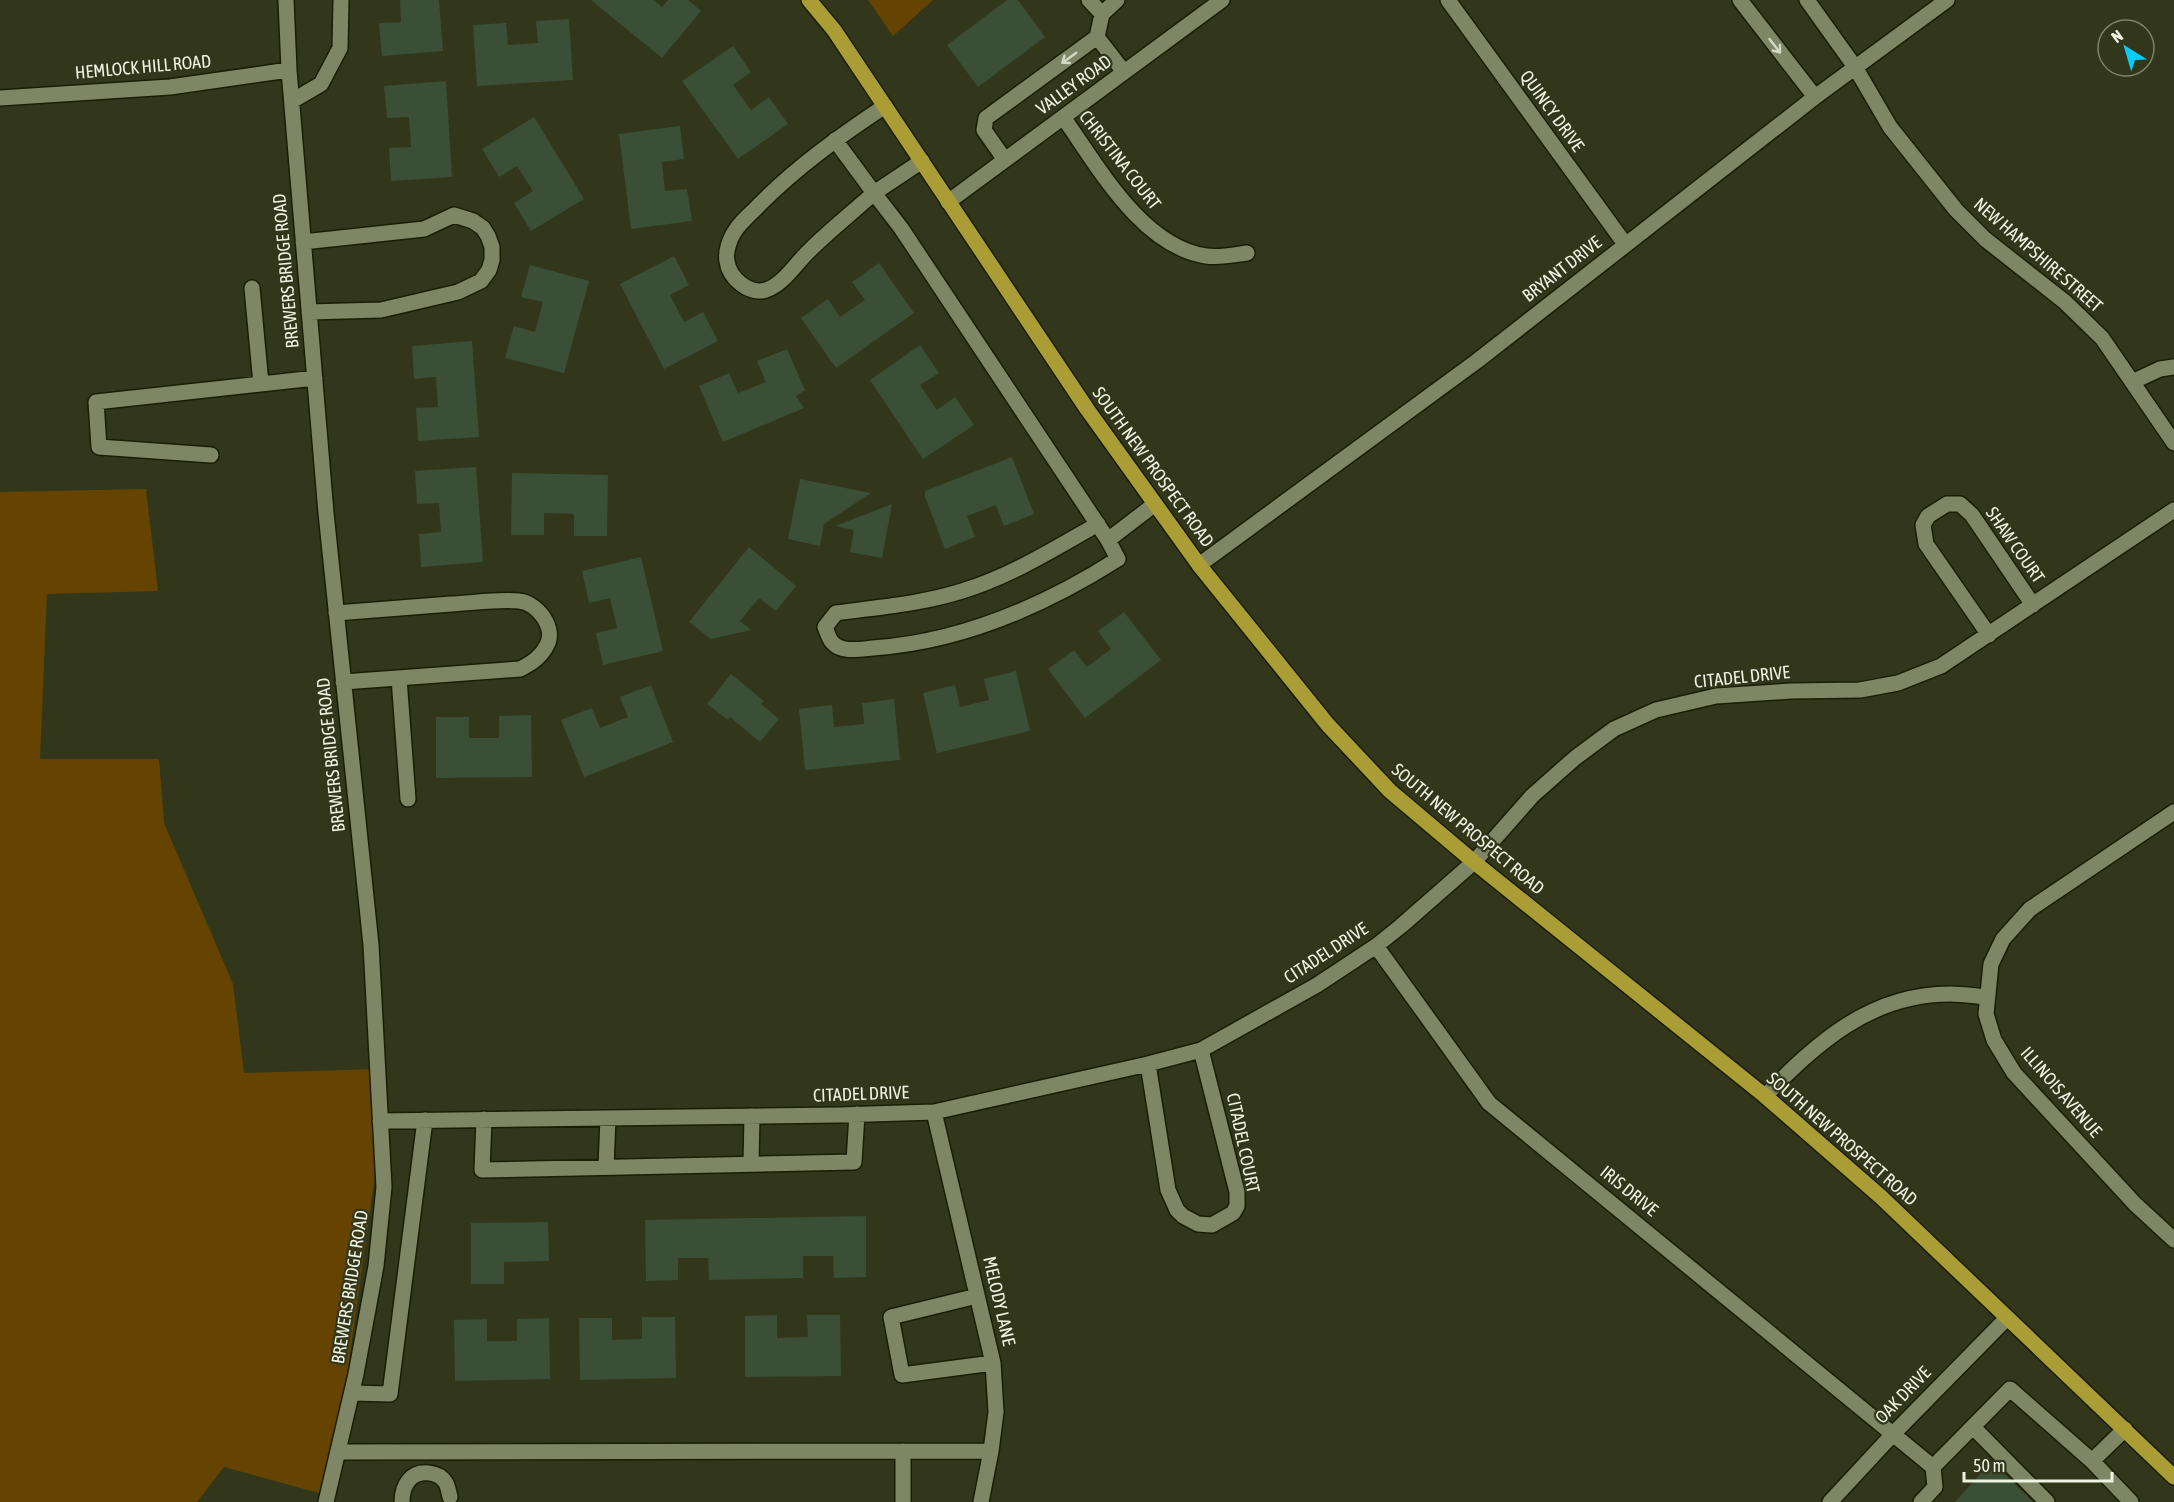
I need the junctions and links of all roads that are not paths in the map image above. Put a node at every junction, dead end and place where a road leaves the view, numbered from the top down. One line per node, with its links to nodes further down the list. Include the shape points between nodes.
1 (286, 0): 14 (street, BREWERS BRIDGE ROAD)
2 (341, 0): 18 (street, via 340,48 321,84)
3 (809, 0): 19 (main road, SOUTH NEW PROSPECT ROAD)
4 (1089, 0): 11 (street)
5 (1117, 0): 11 (street)
6 (1448, 0): 27 (street, QUINCY DRIVE)
7 (1740, 0): 16 (street, one-way to 16)
8 (1807, 0): 13 (street, NEW HAMPSHIRE STREET)
9 (1947, 0): 13 (street, BRYANT DRIVE)
10 (1219, 1): 15 (street, VALLEY ROAD)
11 (1102, 14): 12 (street)
12 (1097, 37): 15 (street); 22 (street, one-way to 22, via 986,118 984,130)
13 (1855, 67): 16 (street, BRYANT DRIVE); 33 (street, NEW HAMPSHIRE STREET, via 1890,127 1956,210 2102,338)
14 (289, 70): 17 (street, HEMLOCK HILL ROAD, via 170,87); 18 (street, BREWERS BRIDGE ROAD)
15 (1124, 72): 20 (street, VALLEY ROAD)
16 (1815, 97): 27 (street, BRYANT DRIVE)
17 (0, 98)
18 (292, 101): 26 (street, BREWERS BRIDGE ROAD)
19 (885, 106): 21 (street); 23 (main road, SOUTH NEW PROSPECT ROAD)
20 (1063, 117): 22 (street, VALLEY ROAD); 28 (street, CHRISTINA COURT, via 1124,203 1152,231 1197,254)
21 (835, 140): 24 (street); 24 (street, via 781,183 735,231 726,261 733,275 753,290 777,284)
22 (1005, 160): 25 (street, VALLEY ROAD)
23 (922, 161): 24 (street); 25 (main road, SOUTH NEW PROSPECT ROAD)
24 (874, 193): 39 (street)
25 (948, 202): 37 (main road, SOUTH NEW PROSPECT ROAD)
26 (303, 242): 30 (street, BREWERS BRIDGE ROAD); 30 (street, via 423,229 454,215 483,228 492,248 489,270 481,281 458,292 381,310)
27 (1625, 244): 41 (street, BRYANT DRIVE, via 1477,361)
28 (1247, 253)
29 (252, 288): 34 (street)
30 (309, 312): 32 (street, BREWERS BRIDGE ROAD)
31 (2174, 367): 33 (street)
32 (315, 378): 34 (street); 43 (street, BREWERS BRIDGE ROAD)
33 (2132, 382): 35 (street, NEW HAMPSHIRE STREET)
34 (261, 384): 36 (street, via 96,402 99,447)
35 (2174, 443)
36 (211, 454)
37 (1155, 504): 40 (street); 41 (main road, SOUTH NEW PROSPECT ROAD)
38 (2174, 510): 42 (street, CITADEL DRIVE)
39 (1098, 524): 40 (street); 40 (street, via 1021,568 962,591 919,602 836,613 825,627 833,643 845,649 864,649 916,643 990,624 1039,604 1118,559)
40 (1108, 540)
41 (1199, 565): 49 (main road, SOUTH NEW PROSPECT ROAD, via 1314,708 1374,775)
42 (2033, 605): 44 (street, CITADEL DRIVE); 44 (street, SHAW COURT, via 1972,515 1960,504 1947,504 1928,516 1923,525 1926,544)
43 (336, 614): 45 (street, via 521,601 543,616 549,631 543,652 520,669); 46 (street, BREWERS BRIDGE ROAD)
44 (1989, 635): 49 (street, CITADEL DRIVE, via 1941,666 1898,683 1860,690 1716,696 1656,710 1614,729 1575,758 1532,796)
45 (399, 678): 46 (street); 47 (street)
46 (343, 682): 61 (street, BREWERS BRIDGE ROAD, via 370,945)
47 (408, 799)
48 (2174, 813): 51 (street, ILLINOIS AVENUE, via 2030,909 2003,939 1991,964)
49 (1474, 862): 50 (street, CITADEL DRIVE); 54 (main road, SOUTH NEW PROSPECT ROAD)
50 (1376, 946): 52 (street, CITADEL DRIVE, via 1317,985); 71 (street, IRIS DRIVE, via 1489,1103)
51 (1987, 996): 54 (street, via 1948,994 1916,998 1868,1012 1804,1055); 64 (street, ILLINOIS AVENUE, via 1986,1014 1994,1040 2014,1073 2135,1204)
52 (1201, 1050): 53 (street, CITADEL DRIVE); 53 (street, CITADEL COURT, via 1237,1192 1233,1213 1212,1225 1198,1224 1183,1216 1168,1190)
53 (1148, 1064): 55 (street, CITADEL DRIVE)
54 (1764, 1096): 66 (main road, SOUTH NEW PROSPECT ROAD, via 1881,1197)
55 (934, 1112): 56 (street, CITADEL DRIVE); 65 (street, MELODY LANE)
56 (857, 1114): 57 (street, CITADEL DRIVE); 62 (street, via 854,1162)
57 (752, 1116): 58 (street, CITADEL DRIVE); 62 (street)
58 (608, 1118): 59 (street, CITADEL DRIVE); 63 (street)
59 (484, 1119): 60 (street, CITADEL DRIVE); 63 (street, via 482,1170)
60 (425, 1120): 61 (street, CITADEL DRIVE); 68 (street, via 390,1394)
61 (380, 1121): 68 (street, BREWERS BRIDGE ROAD, via 384,1187 376,1266)
62 (750, 1164): 63 (street)
63 (606, 1167)
64 (2174, 1240)
65 (977, 1296): 67 (street, MELODY LANE); 67 (street, via 891,1317 902,1375)
66 (2007, 1318): 70 (main road, SOUTH NEW PROSPECT ROAD); 71 (street, OAK DRIVE)
67 (993, 1363): 73 (street, MELODY LANE, via 996,1412)
68 (352, 1393): 74 (street, BREWERS BRIDGE ROAD)
69 (1973, 1427): 75 (street, via 2010,1389); 76 (street); 85 (street)
70 (2125, 1429): 75 (street); 77 (main road, SOUTH NEW PROSPECT ROAD)
71 (1894, 1433): 76 (street, IRIS DRIVE); 83 (street, OAK DRIVE)
72 (903, 1451): 73 (street); 74 (street); 81 (street)
73 (991, 1451): 82 (street, MELODY LANE)
74 (338, 1452): 79 (street, BREWERS BRIDGE ROAD)
75 (2092, 1461): 86 (street)
76 (1933, 1467): 84 (street, via 1935,1487)
77 (2174, 1477)
78 (450, 1497): 80 (street, via 438,1474 424,1472 410,1478)
79 (326, 1502)
80 (402, 1502)
81 (903, 1502)
82 (981, 1502)
83 (1830, 1502)
84 (1922, 1502)
85 (2047, 1502)
86 (2131, 1502)

